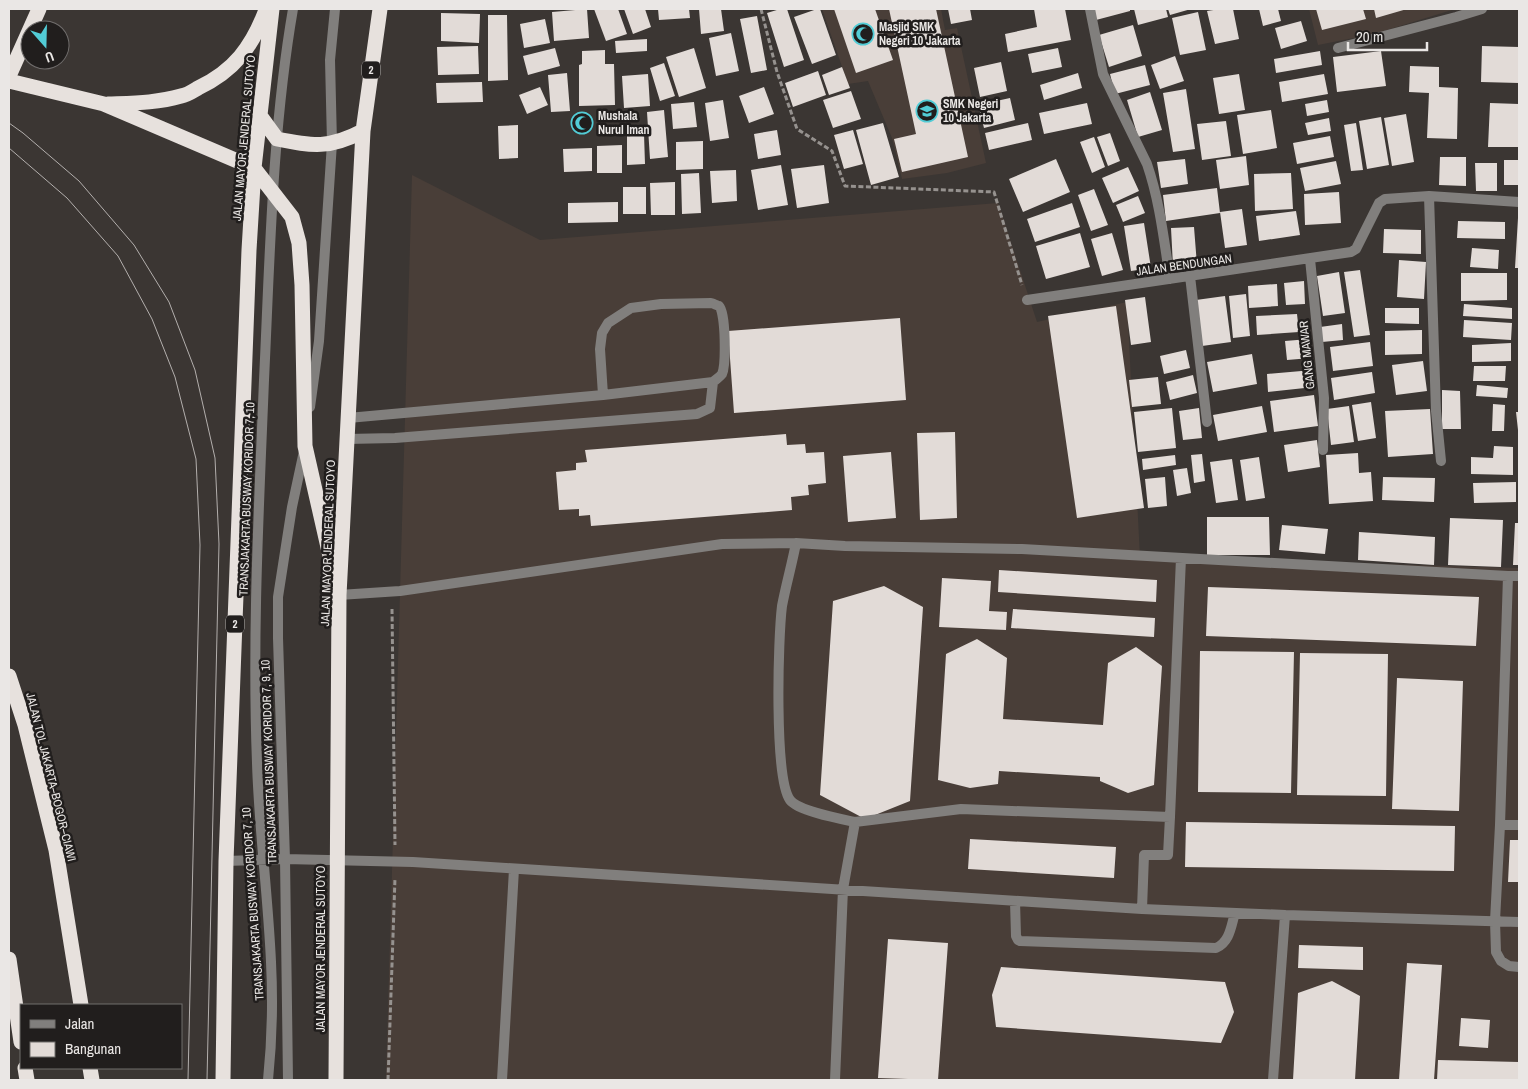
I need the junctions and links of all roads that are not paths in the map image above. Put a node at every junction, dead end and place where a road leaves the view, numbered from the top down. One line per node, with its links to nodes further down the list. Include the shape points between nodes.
1 (39, 9): 10 (highway)
2 (266, 9): 12 (highway, via 241,58 214,81 182,96 148,103)
3 (272, 9): 13 (highway, JALAN MAYOR JENDERAL SUTOYO / 2)
4 (293, 9): 15 (street, TRANSJAKARTA BUSWAY KORIDOR 7, 10, via 284,60)
5 (335, 9): 16 (street, via 330,60)
6 (380, 9): 14 (highway, JALAN MAYOR JENDERAL SUTOYO / 2)
7 (1090, 9): 23 (street, via 1103,74 1152,179)
8 (1482, 9): 9 (street)
9 (1338, 48)
10 (9, 76)
11 (9, 81): 12 (highway)
12 (104, 104): 17 (highway)
13 (260, 117): 15 (highway); 17 (highway, JALAN MAYOR JENDERAL SUTOYO / 2)
14 (363, 131): 16 (highway); 27 (highway, JALAN MAYOR JENDERAL SUTOYO / 2)
15 (277, 138): 16 (highway, via 308,145); 18 (street, TRANSJAKARTA BUSWAY KORIDOR 7, 10)
16 (332, 143): 30 (street, via 319,341)
17 (254, 168): 18 (highway); 45 (highway, JALAN MAYOR JENDERAL SUTOYO / 2)
18 (272, 191): 30 (highway, via 292,217 299,243); 43 (street, TRANSJAKARTA BUSWAY KORIDOR 7, 10, via 255,601 257,764)
19 (1429, 196): 20 (street); 21 (street, JALAN BENDUNGAN, via 1386,199 1378,203 1356,248 1351,252); 32 (street, via 1436,411)
20 (1519, 202)
21 (1310, 259): 22 (street, JALAN BENDUNGAN); 31 (street, GANG MAWAR, via 1324,398)
22 (1190, 276): 23 (street, JALAN BENDUNGAN); 28 (street)
23 (1170, 280): 24 (street, JALAN BENDUNGAN)
24 (1027, 300)
25 (713, 382): 26 (street); 26 (street, via 721,375 724,366 724,325 718,306 711,303 661,304 631,308 608,323 602,332); 29 (street, via 710,408 697,414 412,437)
26 (603, 395): 27 (street)
27 (348, 418): 29 (highway, JALAN MAYOR JENDERAL SUTOYO / 2)
28 (1207, 422)
29 (347, 439): 37 (highway, JALAN MAYOR JENDERAL SUTOYO / 2)
30 (305, 446): 37 (highway); 44 (street, TRANSJAKARTA BUSWAY KORIDOR 7, 9, 10, via 278,597)
31 (1323, 450)
32 (1441, 460)
33 (796, 543): 34 (street, via 1022,549); 37 (street, via 722,544 391,592); 40 (street, via 782,607 779,669 784,780 791,801 801,807)
34 (1181, 558): 35 (street); 39 (street)
35 (1508, 576): 36 (street); 41 (street)
36 (1519, 576)
37 (339, 595): 46 (highway, JALAN MAYOR JENDERAL SUTOYO / 2)
38 (9, 676): 57 (highway, JALAN TOL JAKARTA–BOGOR–CIAWI, via 25,725 56,850)
39 (1170, 817): 40 (street, via 961,809); 50 (street, via 1168,855 1144,855)
40 (855, 822): 48 (street)
41 (1500, 825): 42 (street); 53 (street)
42 (1519, 825)
43 (264, 859): 44 (street); 45 (street); 60 (street, TRANSJAKARTA BUSWAY KORIDOR 7, 10, via 272,999)
44 (285, 859): 46 (street); 61 (street, TRANSJAKARTA BUSWAY KORIDOR 7, 9, 10)
45 (226, 860): 59 (highway, JALAN MAYOR JENDERAL SUTOYO / 2)
46 (337, 860): 47 (street); 62 (highway, JALAN MAYOR JENDERAL SUTOYO / 2)
47 (514, 869): 48 (street); 63 (street)
48 (843, 889): 49 (street); 64 (street)
49 (1015, 901): 50 (street); 51 (street, via 1016,936 1020,941 1216,948 1228,938)
50 (1142, 909): 51 (street)
51 (1235, 913): 52 (street)
52 (1285, 915): 53 (street); 65 (street)
53 (1494, 921): 54 (street); 56 (street, via 1496,952 1501,961)
54 (1519, 922)
55 (9, 959): 58 (highway)
56 (1519, 967)
57 (81, 1004)
58 (20, 1035)
59 (223, 1080)
60 (268, 1080)
61 (288, 1080)
62 (336, 1080)
63 (502, 1080)
64 (834, 1080)
65 (1272, 1080)

